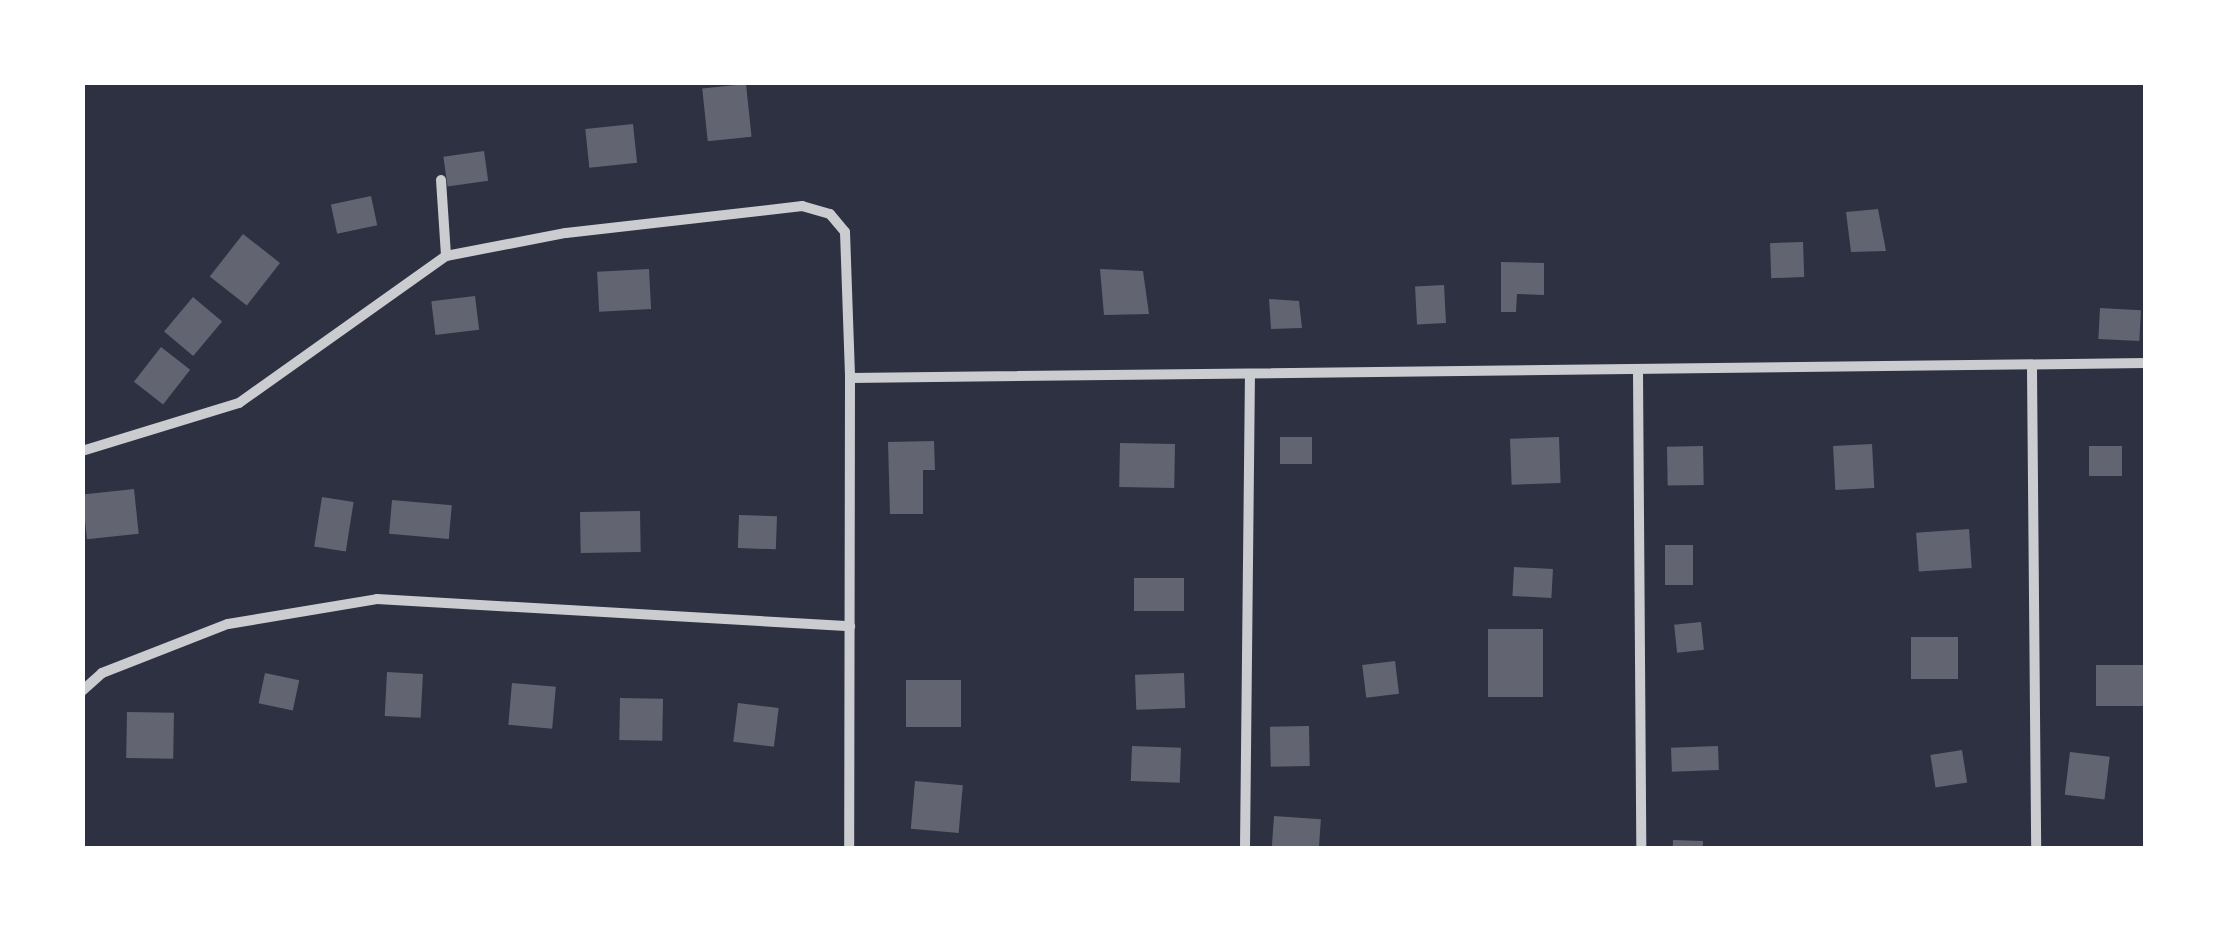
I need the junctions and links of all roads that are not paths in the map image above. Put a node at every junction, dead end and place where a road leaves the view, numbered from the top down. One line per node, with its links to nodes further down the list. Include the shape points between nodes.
1 (441, 180): 2 (street)
2 (446, 256): 7 (street, via 566,233 802,206 830,214 845,232); 8 (street, via 239,402)
3 (2146, 364): 4 (street)
4 (2032, 369): 5 (street); 14 (street)
5 (1638, 372): 6 (street); 13 (street)
6 (1250, 376): 7 (street); 12 (street)
7 (850, 378): 9 (street)
8 (82, 452)
9 (850, 626): 10 (street, via 376,599 228,624 102,673); 11 (street)
10 (82, 691)
11 (848, 848)
12 (1245, 848)
13 (1641, 848)
14 (2036, 848)

